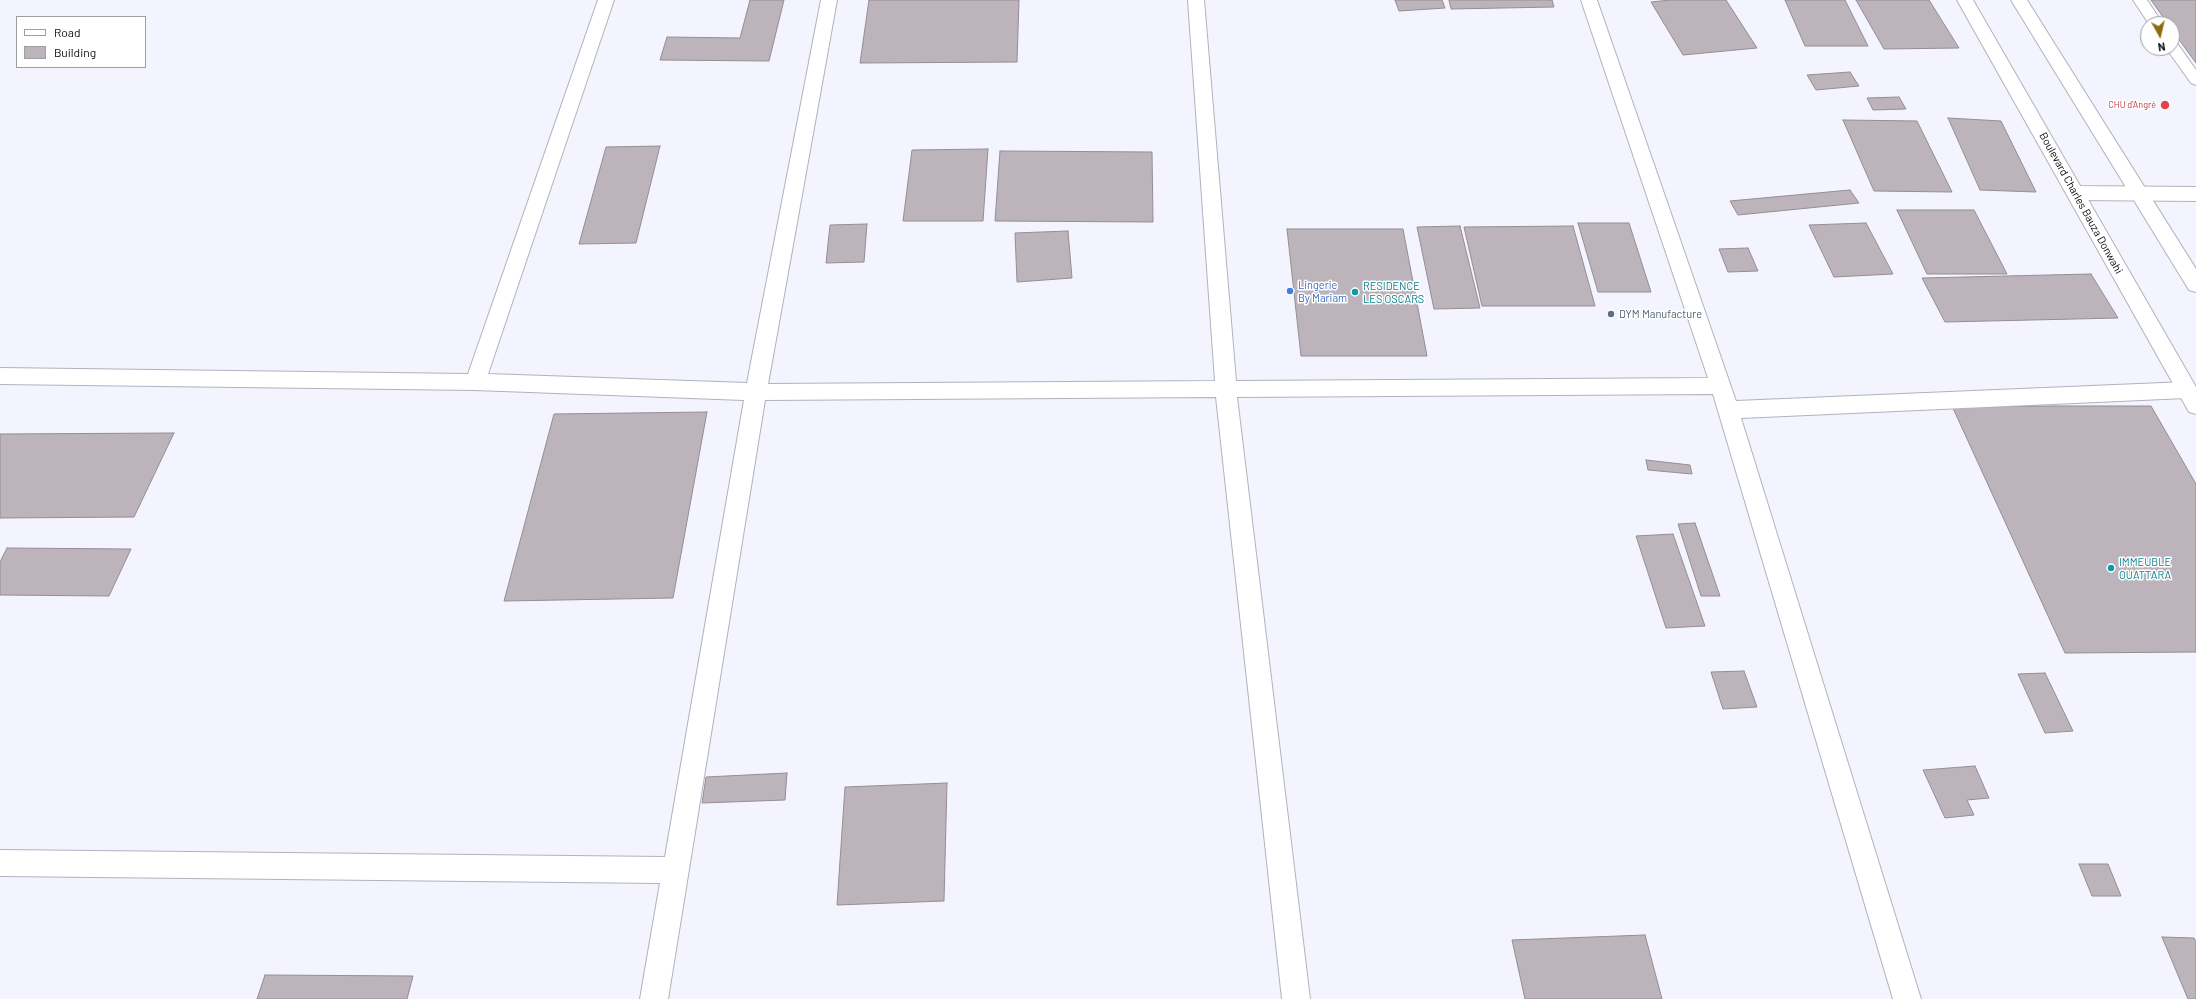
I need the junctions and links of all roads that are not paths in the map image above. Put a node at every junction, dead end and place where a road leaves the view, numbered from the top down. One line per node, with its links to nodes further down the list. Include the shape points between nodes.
1 (606, 0): 16 (street)
2 (829, 0): 19 (street)
3 (1196, 0): 18 (street)
4 (1589, 0): 17 (street)
5 (1965, 0): 11 (street, Boulevard Charles Bauza Donwahi)
6 (2019, 0): 12 (street)
7 (2140, 0): 8 (lane)
8 (2151, 16)
9 (2179, 56): 10 (lane)
10 (2196, 80)
11 (2076, 193): 12 (street); 20 (street, Boulevard Charles Bauza Donwahi)
12 (2140, 194): 13 (street); 14 (street)
13 (2196, 194)
14 (2196, 285)
15 (0, 376): 16 (street)
16 (475, 382): 19 (street)
17 (1721, 386): 18 (street); 21 (street)
18 (1226, 390): 19 (street); 25 (street)
19 (756, 392): 23 (street)
20 (2191, 398): 21 (street)
21 (1728, 410): 26 (street)
22 (0, 863): 23 (street)
23 (677, 870): 24 (street)
24 (654, 999)
25 (1296, 999)
26 (1907, 999)

